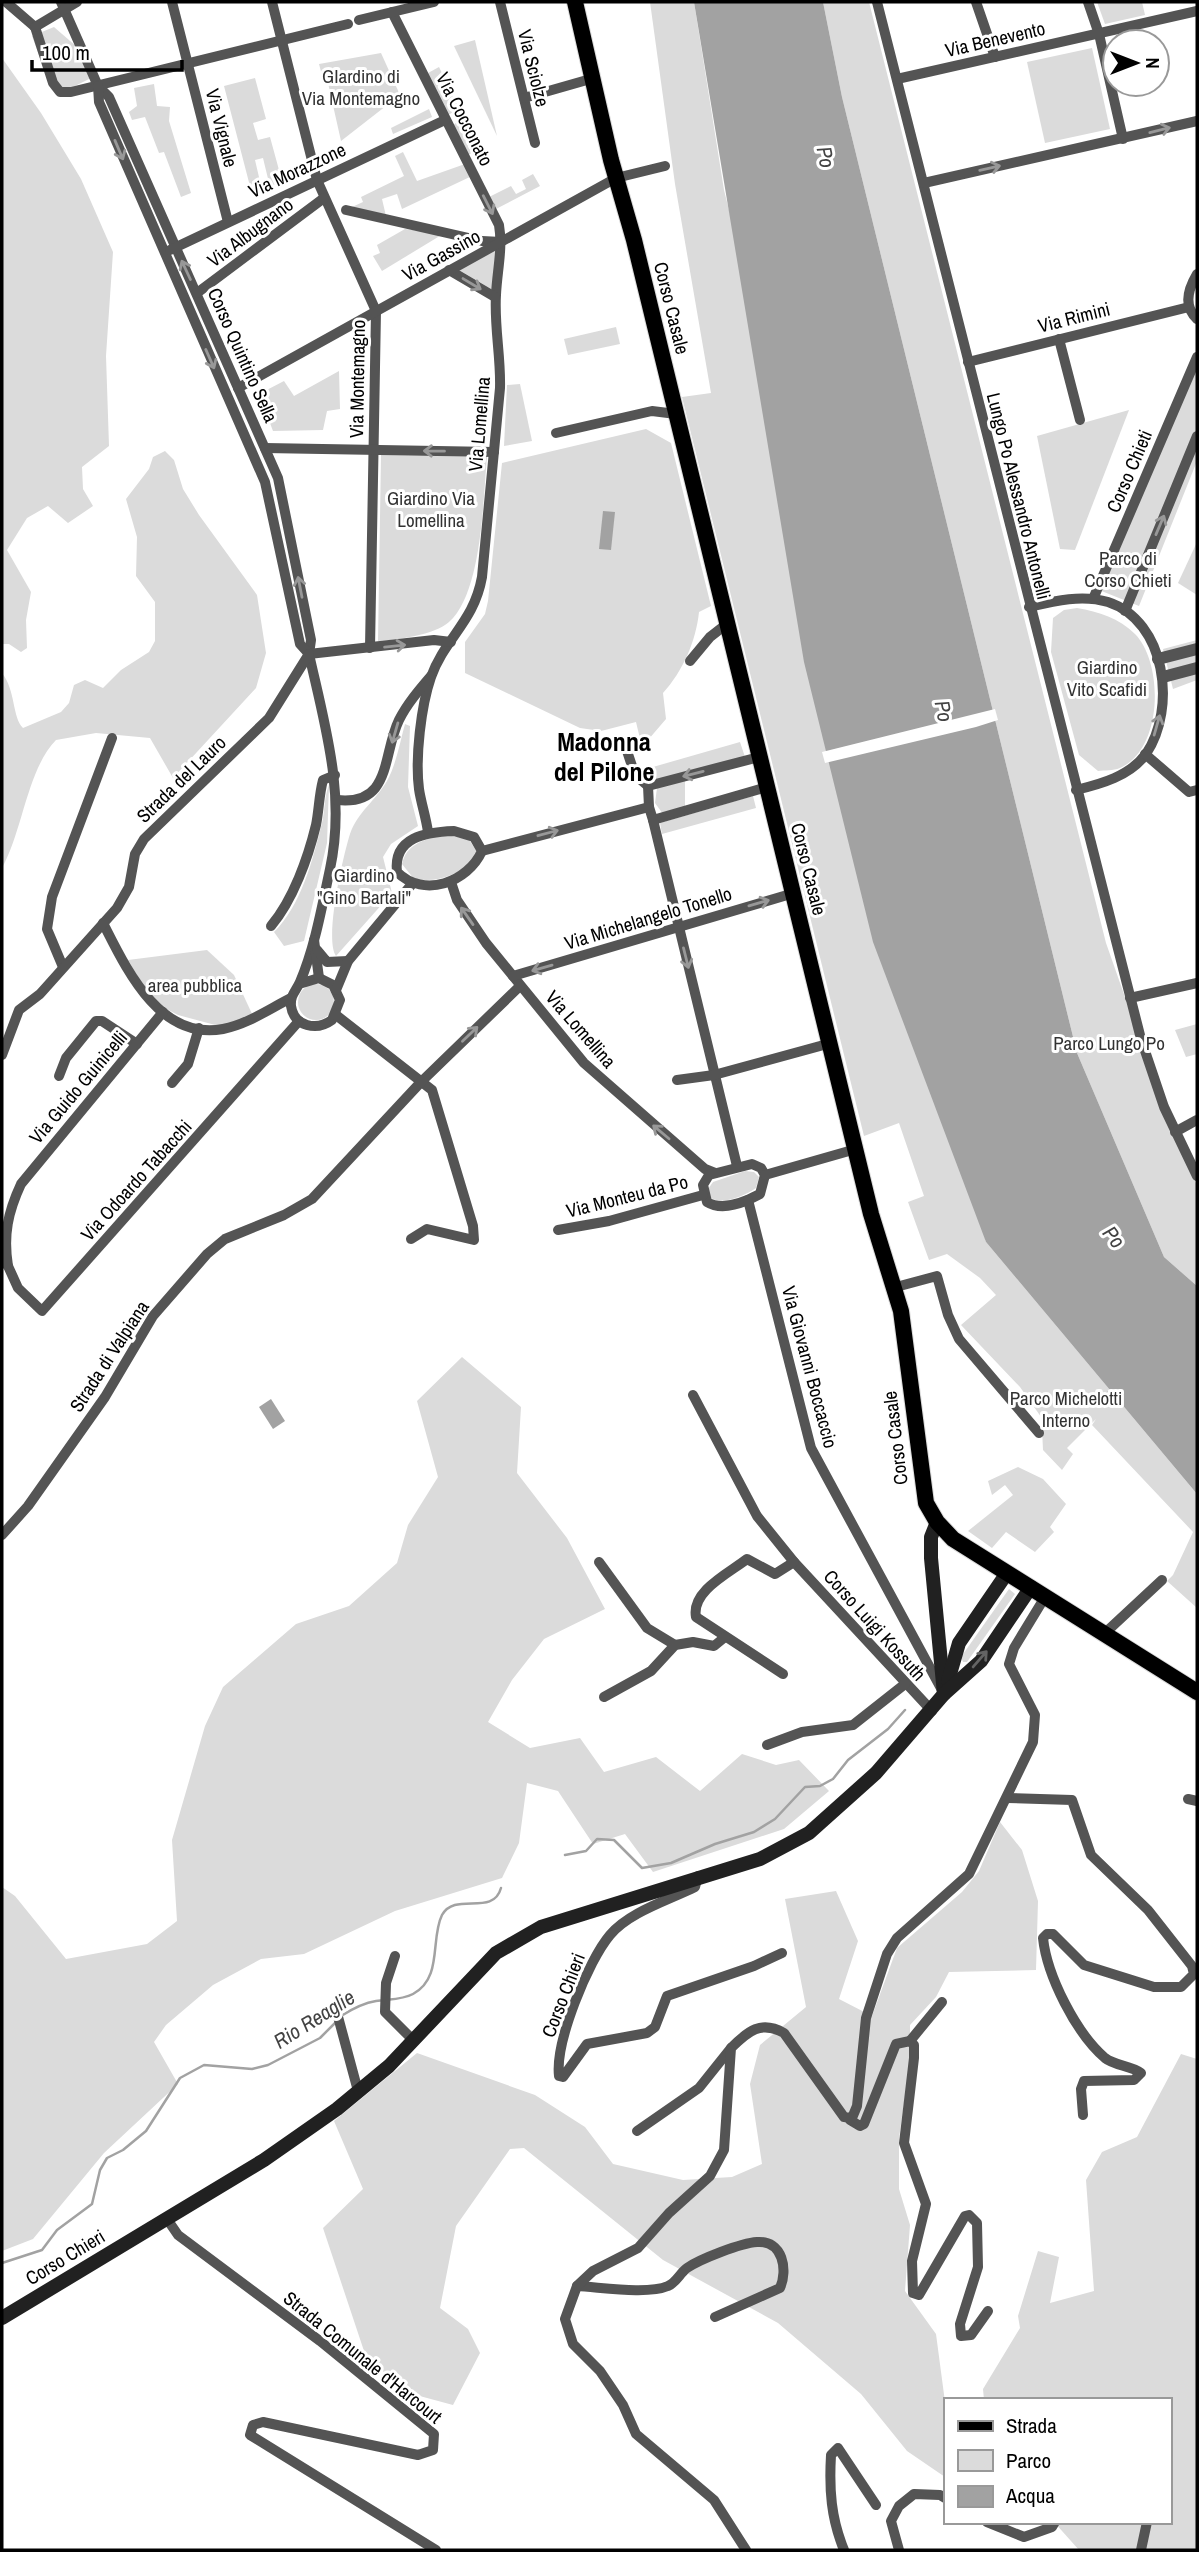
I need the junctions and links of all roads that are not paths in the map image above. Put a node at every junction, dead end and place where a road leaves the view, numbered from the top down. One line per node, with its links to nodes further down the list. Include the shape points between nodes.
1 (6, 2): 16 (street)
2 (78, 2): 11 (street)
3 (172, 2): 20 (street, Via Vignale)
4 (272, 2): 18 (street, Via Montemagno)
5 (434, 2): 13 (street)
6 (500, 2): 24 (street, Via Sciolze)
7 (575, 2): 21 (main road, Corso Casale)
8 (877, 2): 22 (street, Lungo Po Alessandro Antonelli)
9 (976, 2): 19 (street)
10 (1088, 2): 17 (street)
11 (62, 5): 16 (street); 23 (street, Corso Quintino Sella)
12 (1197, 11): 17 (street, Via Benevento)
13 (392, 12): 14 (street); 25 (street, Via Cocconato)
14 (359, 20)
15 (348, 24): 18 (street)
16 (35, 27): 23 (street, via 53,83 61,92)
17 (1099, 34): 19 (street, Via Benevento); 27 (street)
18 (281, 41): 20 (street); 31 (street, Via Montemagno)
19 (995, 57): 22 (street, Via Benevento)
20 (188, 63): 23 (street); 35 (street, Via Vignale)
21 (594, 78): 24 (street); 30 (main road, Corso Casale)
22 (897, 79): 32 (street, Lungo Po Alessandro Antonelli)
23 (98, 86): 37 (street, Corso Quintino Sella, via 109,97); 38 (street, Corso Quintino Sella, one-way to 38, via 99,102)
24 (524, 98): 28 (street, Via Sciolze)
25 (445, 120): 31 (street, Via Morazzone); 36 (street, Via Cocconato, one-way to 36, via 499,225)
26 (1197, 121): 27 (street, one-way to 26)
27 (1123, 139): 32 (street, one-way to 27)
28 (535, 143)
29 (665, 166): 30 (street, Via Gassino)
30 (616, 178): 36 (street, Via Gassino); 50 (main road, Corso Casale)
31 (317, 180): 33 (street, Via Montemagno); 35 (street, Via Morazzone)
32 (923, 183): 48 (street, Lungo Po Alessandro Antonelli)
33 (324, 198): 41 (street, Via Albugnano); 44 (street, Via Montemagno)
34 (346, 210): 36 (street)
35 (228, 222): 37 (street, Via Morazzone)
36 (502, 242): 39 (street, Via Gassino); 42 (street, Via Lomellina)
37 (175, 247): 38 (street, Via Morazzone); 41 (street, Corso Quintino Sella, one-way to 37)
38 (163, 253): 64 (street, Corso Quintino Sella, one-way to 64, via 265,482 300,644)
39 (449, 270): 42 (street, one-way to 42); 44 (street, Via Gassino)
40 (1197, 274): 43 (street)
41 (197, 293): 49 (street, Corso Quintino Sella)
42 (495, 297): 56 (street, Via Lomellina, via 501,362)
43 (1189, 307): 45 (street); 46 (street, Via Rimini)
44 (376, 311): 49 (street, Via Gassino); 55 (street, Via Montemagno)
45 (1197, 319)
46 (1059, 339): 48 (street, Via Rimini); 51 (street)
47 (1197, 357): 57 (street, Corso Chieti)
48 (968, 362): 58 (street, Lungo Po Alessandro Antonelli)
49 (239, 388): 54 (street, Corso Quintino Sella)
50 (676, 414): 52 (street, via 652,411); 60 (main road, Corso Casale)
51 (1080, 420)
52 (556, 433)
53 (1197, 436): 59 (street, one-way to 53)
54 (265, 448): 55 (street); 64 (street, Corso Quintino Sella, one-way to 54, via 311,640 278,478)
55 (373, 450): 56 (street, one-way to 55); 62 (street, Via Montemagno)
56 (494, 452): 61 (street, Via Lomellina, via 478,599)
57 (1093, 599): 58 (street); 59 (street)
58 (1029, 607): 77 (street, Lungo Po Alessandro Antonelli)
59 (1125, 611): 65 (street, via 1144,632)
60 (728, 623): 66 (street); 73 (main road, Corso Casale)
61 (451, 642): 62 (street, one-way to 61); 68 (street, Via Lomellina)
62 (370, 648): 64 (street)
63 (1197, 649): 65 (street)
64 (309, 654): 74 (street, Corso Quintino Sella); 87 (street, Strada del Lauro, via 269,718 144,839 135,854 128,887)
65 (1158, 659): 69 (street)
66 (690, 661)
67 (1197, 668): 69 (street)
68 (432, 676): 79 (street, one-way to 79, via 398,722 379,782 367,798); 82 (street, Via Lomellina, via 421,726 418,786)
69 (1163, 677): 72 (street, one-way to 69, via 1160,717)
70 (112, 738): 93 (street, via 52,897 47,929)
71 (624, 742): 75 (street, via 635,775)
72 (1145, 754): 77 (street, via 1105,783); 78 (street, via 1189,792)
73 (759, 757): 75 (street, one-way to 75); 76 (main road, Corso Casale)
74 (335, 775): 79 (street, Corso Quintino Sella); 88 (street, via 323,780 315,826 301,867 282,913)
75 (648, 786): 80 (street)
76 (767, 787): 81 (street); 86 (main road, Corso Casale)
77 (1076, 790): 101 (street, Lungo Po Alessandro Antonelli)
78 (1197, 790)
79 (337, 800): 90 (street, Corso Quintino Sella, via 331,866)
80 (649, 807): 81 (street); 83 (street, one-way to 80)
81 (653, 820): 89 (street)
82 (428, 832): 83 (street, via 454,831 474,837); 85 (street, via 400,849 396,860 397,872)
83 (482, 850): 84 (street, via 475,866)
84 (451, 882): 85 (street); 94 (street, Via Lomellina, one-way to 84, via 457,900)
85 (412, 884): 92 (street)
86 (793, 893): 89 (street, Via Michelangelo Tonello, one-way to 86); 106 (main road, Corso Casale)
87 (103, 923): 93 (street, Strada del Lauro); 102 (street, via 137,986)
88 (271, 926)
89 (678, 926): 94 (street, Via Michelangelo Tonello, one-way to 94); 109 (street, one-way to 109)
90 (314, 936): 91 (street); 97 (street, Corso Quintino Sella)
91 (315, 947): 92 (street, via 327,962); 95 (street)
92 (346, 963): 95 (street); 99 (street)
93 (63, 967): 108 (street, Strada del Lauro, via 19,1010)
94 (513, 976): 98 (street, Via Lomellina)
95 (323, 979): 97 (street); 99 (street)
96 (1197, 983): 101 (street)
97 (299, 984): 100 (street)
98 (520, 986): 112 (street, one-way to 98); 118 (street, Via Lomellina, one-way to 98, via 619,1097)
99 (336, 990): 103 (street, via 340,1000)
100 (291, 998): 104 (street); 105 (street, via 237,1025 220,1030)
101 (1130, 998): 115 (street, Lungo Po Alessandro Antonelli)
102 (163, 1012): 105 (street); 107 (street, Via Guido Guinicelli)
103 (336, 1015): 104 (street, via 319,1027); 112 (street)
104 (299, 1021): 125 (street, Via Odoardo Tabacchi, via 42,1311 18,1288)
105 (199, 1028): 113 (street, via 188,1064)
106 (831, 1043): 109 (street); 116 (main road, Corso Casale)
107 (137, 1044): 110 (street, via 96,1021 66,1058); 125 (street, Via Guido Guinicelli, via 21,1184 8,1211)
108 (2, 1055)
109 (714, 1075): 111 (street); 117 (street)
110 (59, 1076)
111 (677, 1080)
112 (421, 1082): 124 (street, via 432,1090 441,1114 474,1240 427,1228); 130 (street, Strada di Valpiana, via 312,1199 225,1239 207,1254 153,1316 105,1397)
113 (172, 1083)
114 (1197, 1120): 115 (street)
115 (1175, 1132): 120 (street, Lungo Po Alessandro Antonelli)
116 (856, 1149): 119 (street); 126 (main road, Corso Casale, via 871,1214)
117 (737, 1166): 118 (street); 119 (street, via 752,1164)
118 (715, 1173): 121 (street, via 703,1185)
119 (765, 1175): 122 (street, via 760,1194)
120 (1197, 1176)
121 (704, 1195): 122 (street, via 715,1207); 123 (street, Via Monteu da Po)
122 (748, 1200): 141 (street, Via Giovanni Boccaccio, via 811,1448)
123 (558, 1230)
124 (411, 1239)
125 (5, 1263)
126 (896, 1287): 128 (street, via 937,1276 959,1339); 129 (main road, Corso Casale, via 923,1493)
127 (693, 1395): 132 (street, Corso Luigi Kossuth, via 757,1516)
128 (1038, 1433)
129 (937, 1522): 133 (main road, Corso Casale, via 953,1539); 142 (main road, via 931,1558)
130 (2, 1535)
131 (599, 1562): 140 (street, via 647,1628)
132 (794, 1562): 139 (street, via 775,1574 747,1559 700,1595 694,1608 696,1617); 144 (street, Corso Luigi Kossuth)
133 (1007, 1573): 135 (main road, Corso Casale); 138 (main road)
134 (1162, 1580): 137 (street)
135 (1031, 1587): 136 (main road, Corso Casale); 146 (main road, one-way to 135, via 981,1661)
136 (1045, 1597): 137 (main road, Corso Casale); 150 (street, via 1010,1657 1010,1670 1030,1700 1036,1724 1033,1742)
137 (1105, 1633): 145 (main road, Corso Casale)
138 (964, 1635): 142 (main road); 146 (main road)
139 (726, 1637): 140 (street, via 714,1646); 143 (street)
140 (675, 1645): 147 (street, via 651,1671)
141 (916, 1647): 142 (street); 146 (street, Via Giovanni Boccaccio)
142 (941, 1647): 146 (main road)
143 (783, 1674)
144 (905, 1685): 148 (street, Corso Luigi Kossuth); 149 (street, via 853,1725 802,1732)
145 (1197, 1692)
146 (944, 1694): 148 (main road, Corso Chieri)
147 (604, 1697)
148 (932, 1711): 151 (main road, Corso Chieri, via 876,1773 809,1833 760,1858)
149 (767, 1745)
150 (1007, 1798): 160 (street, via 1072,1800 1091,1855 1148,1910 1194,1974 1181,1987 1154,1987 1084,1965 1053,1934 1043,1938 1046,1961 1064,2005 1106,2059 1141,2073 1134,2080 1084,2081); 161 (street, via 963,1883 897,1938 887,1954 866,2018 856,2113)
151 (698, 1877): 152 (street, Corso Chieri, via 695,1887 611,1934 575,2004 559,2076 563,2077 587,2044 647,2033 655,2026 667,1996); 156 (main road, Corso Chieri, via 517,1938 496,1952)
152 (782, 1953)
153 (395, 1956): 156 (street, via 384,1995 385,2012)
154 (942, 2003): 157 (street)
155 (337, 2013): 159 (street)
156 (414, 2040): 159 (main road, Corso Chieri)
157 (910, 2041): 161 (street, via 896,2044 864,2124); 165 (street, via 914,2058 904,2143 926,2204 912,2261 913,2293 919,2295 969,2215 977,2223 979,2258 960,2323 961,2336 971,2335)
158 (731, 2048): 161 (street, via 760,2026 785,2033); 162 (street, via 699,2088); 164 (street, via 724,2150 710,2176 638,2248 593,2271)
159 (358, 2091): 163 (main road, Corso Chieri, via 264,2160)
160 (1083, 2115)
161 (849, 2120)
162 (637, 2131)
163 (167, 2219): 167 (main road, Corso Chieri); 173 (street, Strada Comunale d'Harcourt, via 178,2235 320,2341 434,2434 436,2442 433,2450 418,2455 262,2423 253,2425 250,2435)
164 (577, 2286): 166 (street, via 670,2286 687,2268 748,2243 772,2245 784,2265 780,2288); 174 (street, via 565,2319 573,2344 600,2371 636,2434 715,2500)
165 (988, 2311)
166 (715, 2317)
167 (2, 2318)
168 (944, 2497): 176 (street, via 914,2494 899,2506 891,2521)
169 (876, 2505): 175 (street, via 838,2448 831,2455 829,2495)
170 (992, 2524): 171 (street, via 1024,2537)
171 (1054, 2524)
172 (1147, 2524): 177 (street)
173 (436, 2550)
174 (746, 2550)
175 (844, 2550)
176 (899, 2550)
177 (1141, 2550)

